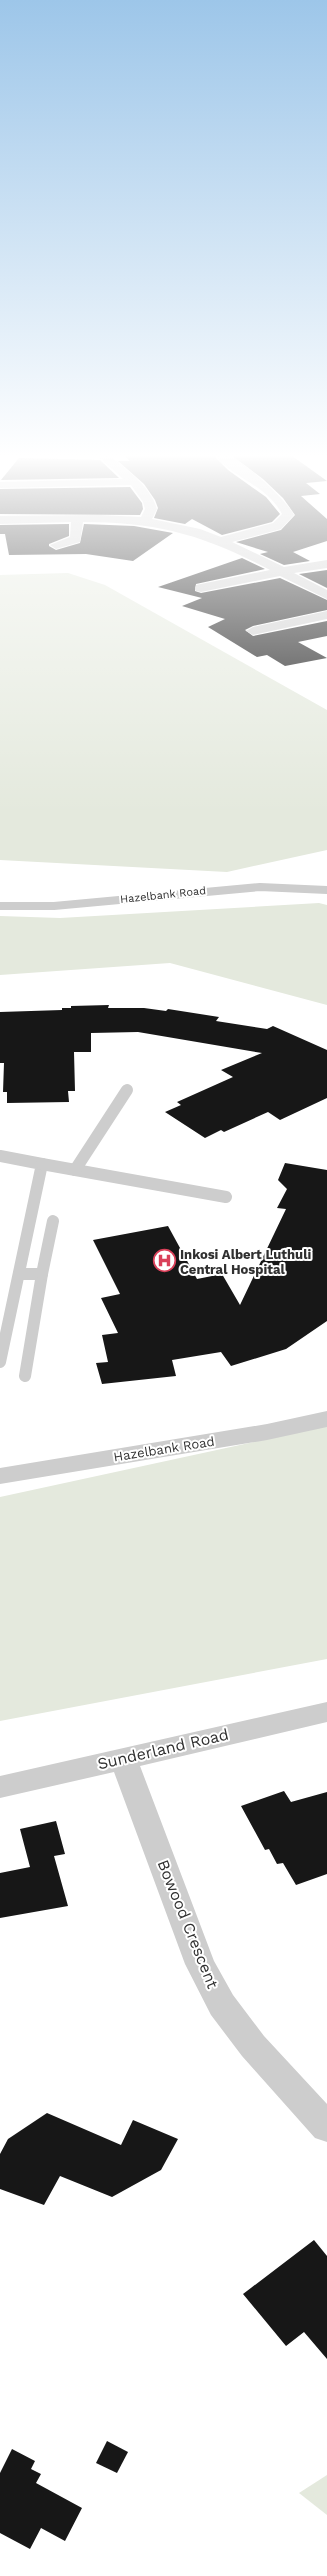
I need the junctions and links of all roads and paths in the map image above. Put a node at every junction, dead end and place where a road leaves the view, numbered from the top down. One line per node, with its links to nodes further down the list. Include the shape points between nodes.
1 (270, 573): 3 (street)
2 (284, 573): 4 (street)
3 (201, 588)
4 (327, 595)
5 (327, 615): 6 (street)
6 (253, 631)
7 (327, 890): 8 (lane, Hazelbank Road, via 260,887 54,906)
8 (0, 906)
9 (127, 1090): 12 (lane)
10 (0, 1156): 11 (lane)
11 (42, 1164): 12 (lane); 15 (lane)
12 (74, 1170): 13 (lane)
13 (226, 1197)
14 (53, 1221): 16 (lane)
15 (19, 1274): 16 (lane); 17 (lane)
16 (42, 1274): 18 (lane)
17 (0, 1362)
18 (25, 1376)
19 (327, 1419): 20 (street, Hazelbank Road, via 266,1432)
20 (0, 1476)
21 (327, 1712): 22 (street, Sunderland Road)
22 (123, 1758): 23 (street, Sunderland Road); 24 (street, Bowood Crescent, via 200,1964 222,2005 253,2046)
23 (0, 1787)
24 (327, 2128)

